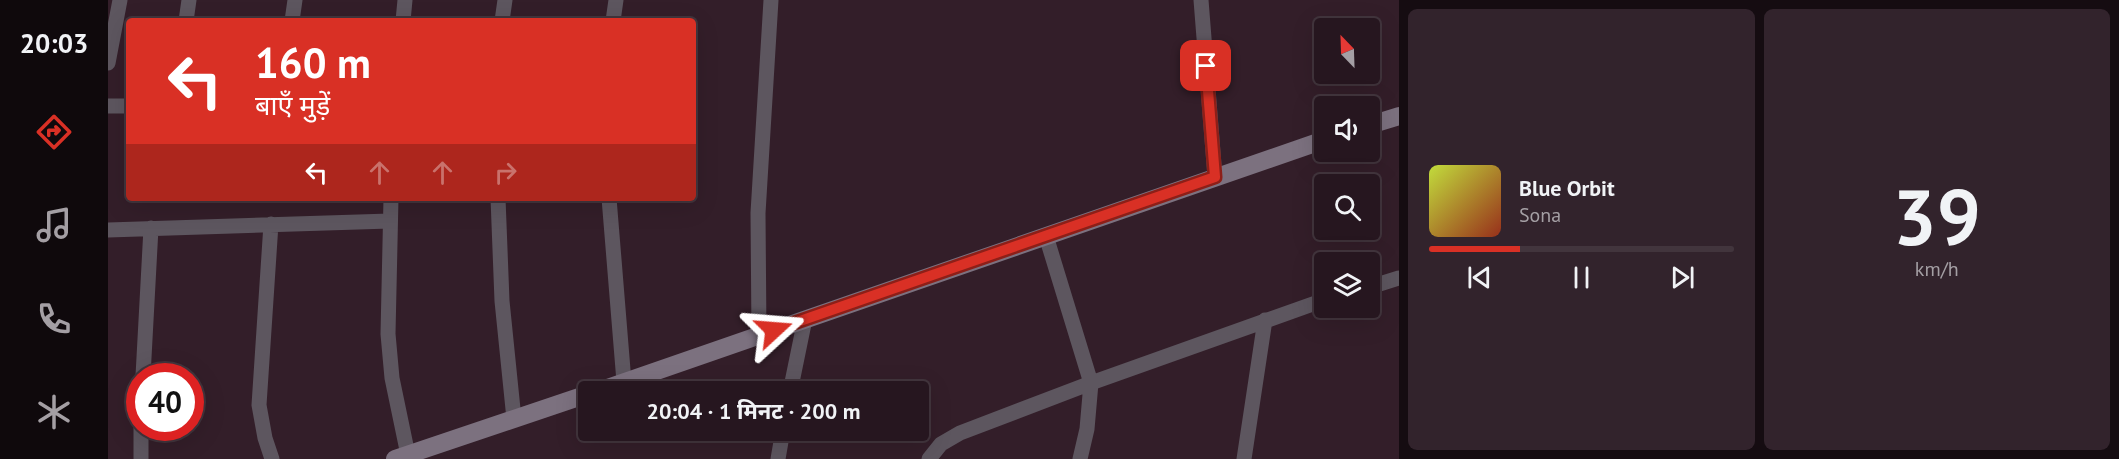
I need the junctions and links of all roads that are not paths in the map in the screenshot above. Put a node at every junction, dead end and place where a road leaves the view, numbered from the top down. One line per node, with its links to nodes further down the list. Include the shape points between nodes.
1 (120, 0): 14 (street)
2 (189, 0): 9 (street)
3 (295, 0): 10 (street)
4 (405, 0): 11 (street)
5 (505, 0): 12 (street)
6 (616, 0): 13 (street)
7 (771, 0): 34 (street, via 759,213)
8 (1201, 0): 20 (street)
9 (186, 18)
10 (292, 18)
11 (403, 18)
12 (502, 18)
13 (614, 18)
14 (108, 63)
15 (108, 106): 16 (street)
16 (126, 106)
17 (1399, 116): 18 (street)
18 (1380, 122)
19 (1314, 143): 20 (street)
20 (1215, 177): 28 (street)
21 (391, 201): 24 (street)
22 (498, 201): 41 (street, via 502,301)
23 (609, 201): 36 (street)
24 (390, 221): 25 (street); 44 (street, via 388,334)
25 (271, 224): 26 (street); 46 (street, via 260,405)
26 (151, 228): 27 (street); 35 (street)
27 (108, 230)
28 (1046, 236): 32 (street); 39 (street)
29 (1399, 278): 30 (street)
30 (1380, 284)
31 (1314, 303): 33 (street)
32 (805, 319): 34 (street); 38 (street)
33 (1265, 320): 39 (street); 50 (street)
34 (759, 335): 37 (street)
35 (144, 363)
36 (624, 381)
37 (627, 381)
38 (792, 381)
39 (1091, 383): 48 (street, via 960,433 941,444); 49 (street, via 1088,429)
40 (578, 397): 41 (street)
41 (514, 419): 44 (street)
42 (141, 441): 45 (street)
43 (781, 441): 47 (street)
44 (401, 457)
45 (141, 459)
46 (272, 459)
47 (778, 459)
48 (929, 459)
49 (1080, 459)
50 (1244, 459)

